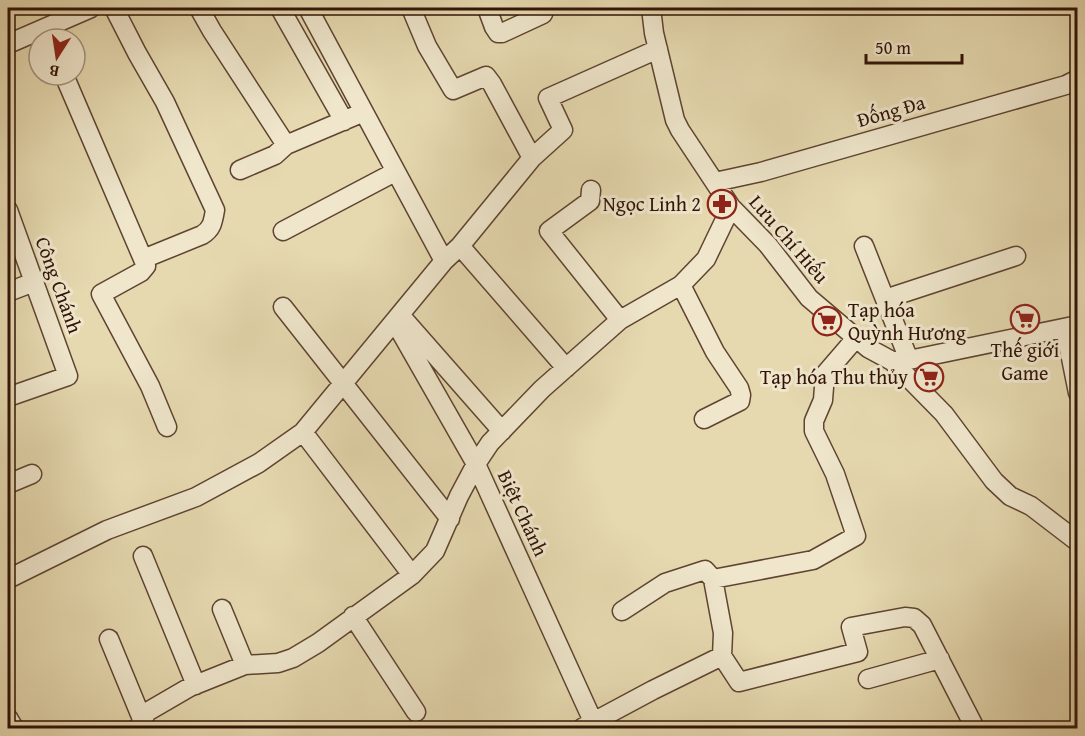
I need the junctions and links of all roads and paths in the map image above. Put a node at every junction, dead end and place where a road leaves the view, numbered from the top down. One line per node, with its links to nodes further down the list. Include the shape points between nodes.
1 (91, 8): 10 (street)
2 (114, 8): 30 (street, via 165,102 215,210 209,230)
3 (199, 8): 18 (street)
4 (280, 8): 17 (street)
5 (308, 8): 16 (street)
6 (411, 8): 19 (street, via 427,46 453,90 483,76 488,78)
7 (486, 8): 9 (street, via 498,33)
8 (651, 8): 13 (street, Lưu Chí Hiếu)
9 (543, 14)
10 (58, 27)
11 (27, 39): 12 (street)
12 (8, 44)
13 (658, 49): 19 (street, via 548,98 563,130); 22 (street, Lưu Chí Hiếu, via 675,120)
14 (1077, 79): 22 (street, Đống Đa)
15 (69, 87): 30 (street)
16 (364, 112): 17 (street); 21 (street)
17 (344, 121): 18 (street)
18 (286, 145): 20 (street, via 275,155)
19 (532, 158): 27 (street)
20 (240, 170)
21 (395, 172): 26 (street); 31 (street)
22 (715, 182): 24 (street, Lưu Chí Hiếu)
23 (591, 190): 38 (street, via 590,201 549,231)
24 (731, 207): 33 (street, via 706,259); 40 (street, Lưu Chí Hiếu, via 768,245 809,298)
25 (8, 210): 32 (street, Công Chánh)
26 (283, 231)
27 (460, 246): 31 (street); 42 (street)
28 (864, 246): 35 (street)
29 (1016, 256): 35 (street)
30 (143, 259): 47 (street, via 146,266 141,272 101,294)
31 (444, 261): 37 (street)
32 (34, 282): 34 (street); 45 (street, Công Chánh, via 68,376)
33 (681, 285): 38 (street); 46 (street, via 741,395 740,401)
34 (8, 292)
35 (885, 299): 41 (street)
36 (283, 307): 43 (street)
37 (398, 319): 43 (street); 48 (street); 50 (street, Biệt Chánh)
38 (620, 320): 42 (street)
39 (1071, 327): 41 (street); 44 (street)
40 (856, 338): 41 (street, Lưu Chí Hiếu); 58 (street, via 825,374 823,400 814,422 814,431 835,474 856,536 813,560)
41 (901, 360): 54 (street, Lưu Chí Hiếu, via 993,481)
42 (566, 368): 48 (street)
43 (343, 383): 49 (street); 53 (street)
44 (1077, 393)
45 (8, 397)
46 (704, 419)
47 (167, 427)
48 (502, 431): 50 (street)
49 (303, 432): 56 (street); 57 (street, via 259,463 208,490 107,530)
50 (476, 464): 53 (street); 71 (street, Biệt Chánh)
51 (32, 474): 52 (street)
52 (8, 484)
53 (450, 519): 56 (street, via 435,551)
54 (1077, 542)
55 (143, 556): 67 (street)
56 (412, 575): 61 (street)
57 (8, 579)
58 (713, 579): 60 (street, via 705,570 665,583); 63 (street, via 723,633)
59 (222, 609): 65 (street)
60 (622, 611)
61 (353, 616): 65 (street, via 293,658); 68 (street)
62 (109, 639): 70 (street)
63 (722, 656): 64 (street, via 739,682 858,652 851,627 905,617 922,625); 71 (street, via 652,690)
64 (940, 659): 66 (street); 73 (street)
65 (245, 665): 67 (street)
66 (868, 679)
67 (196, 685): 70 (street, via 147,712)
68 (416, 712)
69 (8, 718): 72 (street)
70 (140, 724)
71 (592, 727)
72 (14, 729)
73 (975, 729)

